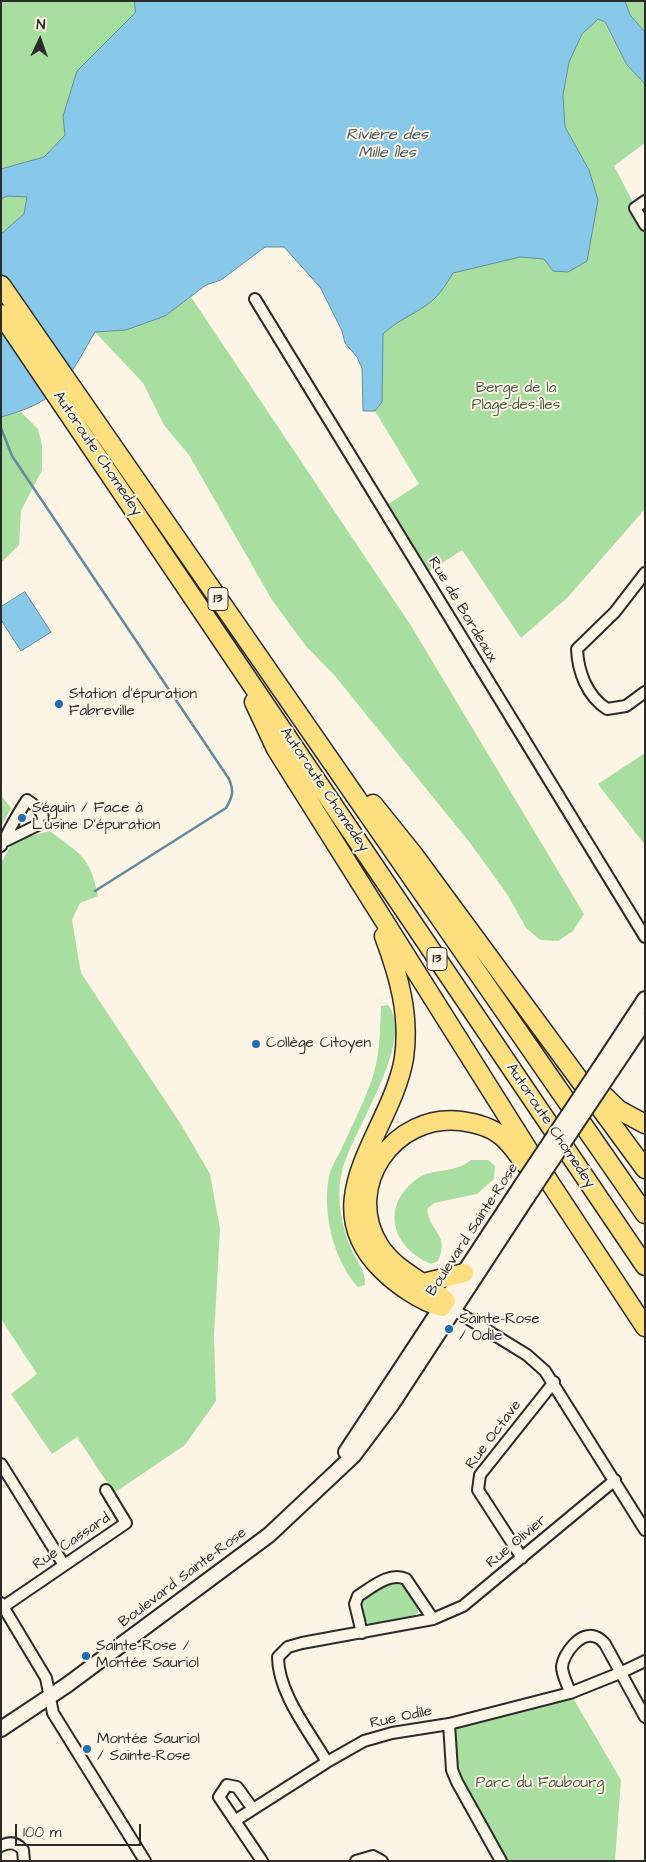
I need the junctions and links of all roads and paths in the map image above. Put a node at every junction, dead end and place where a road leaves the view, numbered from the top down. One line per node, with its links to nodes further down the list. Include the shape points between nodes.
1 (645, 201): 2 (street, via 635,208)
2 (645, 225)
3 (1, 285): 6 (highway, Autoroute Chomedey / 13)
4 (255, 299): 13 (street, Rue de Bordeaux)
5 (1, 314): 6 (highway, Autoroute Chomedey / 13)
6 (85, 422): 8 (highway, Autoroute Chomedey / 13); 10 (highway, Autoroute Chomedey / 13)
7 (645, 573): 9 (street, via 615,612 577,649 578,669 596,702 602,706 607,709 626,706)
8 (230, 652): 12 (highway, via 276,749); 23 (highway, Autoroute Chomedey / 13)
9 (645, 692)
10 (291, 703): 16 (highway, via 414,855); 21 (highway, Autoroute Chomedey / 13)
11 (2, 844): 11 (street, via 27,800 39,809 43,815 42,823)
12 (372, 902): 22 (highway); 26 (highway, via 402,988 405,1036 402,1068 393,1098 357,1175 353,1192 354,1215 363,1243 379,1267 432,1305)
13 (645, 937)
14 (645, 999): 17 (street, Boulevard Sainte-Rose)
15 (645, 1020): 17 (street, Boulevard Sainte-Rose)
16 (561, 1055): 18 (highway, via 611,1104); 19 (highway)
17 (602, 1074): 20 (street, Boulevard Sainte-Rose, bridge)
18 (645, 1124)
19 (645, 1169)
20 (525, 1191): 24 (street, Boulevard Sainte-Rose); 26 (street, Boulevard Sainte-Rose)
21 (645, 1214)
22 (575, 1222): 25 (highway, via 500,1135 478,1124 458,1121 438,1121 421,1126 397,1139 385,1152 372,1175 367,1199 372,1230 383,1251 400,1268); 27 (highway)
23 (645, 1266)
24 (464, 1273): 25 (highway); 26 (street, Boulevard Sainte-Rose)
25 (423, 1282): 26 (highway)
26 (447, 1306): 28 (street, via 526,1355); 41 (street, Boulevard Sainte-Rose, via 328,1478 298,1509)
27 (645, 1327)
28 (554, 1382): 30 (street); 33 (street, Rue Octave, via 477,1483 478,1490)
29 (1, 1464): 34 (street)
30 (615, 1480): 32 (street); 33 (street, Rue Olivier)
31 (106, 1490): 34 (street, Rue Cassard, via 126,1524)
32 (645, 1530)
33 (522, 1558): 36 (street, Rue Olivier, via 464,1606)
34 (64, 1565): 35 (street, Rue Cassard)
35 (2, 1605): 41 (street, via 46,1678)
36 (433, 1619): 37 (street, Rue Olivier); 37 (street, via 406,1579 392,1577 358,1596 355,1604)
37 (362, 1633): 45 (street, Rue Olivier, via 288,1647 278,1657 278,1672 284,1689)
38 (645, 1660): 39 (street, Rue Odile)
39 (620, 1673): 40 (street, Rue Odile); 40 (street, via 605,1644 597,1637 588,1636 578,1641 564,1657 562,1669); 42 (street)
40 (570, 1693): 43 (street, Rue Odile)
41 (50, 1697): 44 (street, Boulevard Sainte-Rose); 50 (street, via 53,1713)
42 (645, 1717)
43 (449, 1724): 45 (street, Rue Odile, via 364,1741); 54 (street, via 452,1770)
44 (1, 1729)
45 (328, 1762): 46 (street, Rue Odile)
46 (253, 1809): 47 (street, Rue Odile); 47 (street, via 237,1787 227,1785 219,1797 226,1812)
47 (236, 1820): 51 (street)
48 (1, 1846): 49 (street, via 16,1844 23,1850)
49 (24, 1860)
50 (145, 1861)
51 (262, 1861)
52 (356, 1861): 53 (street, via 373,1856)
53 (382, 1861)
54 (501, 1861)

